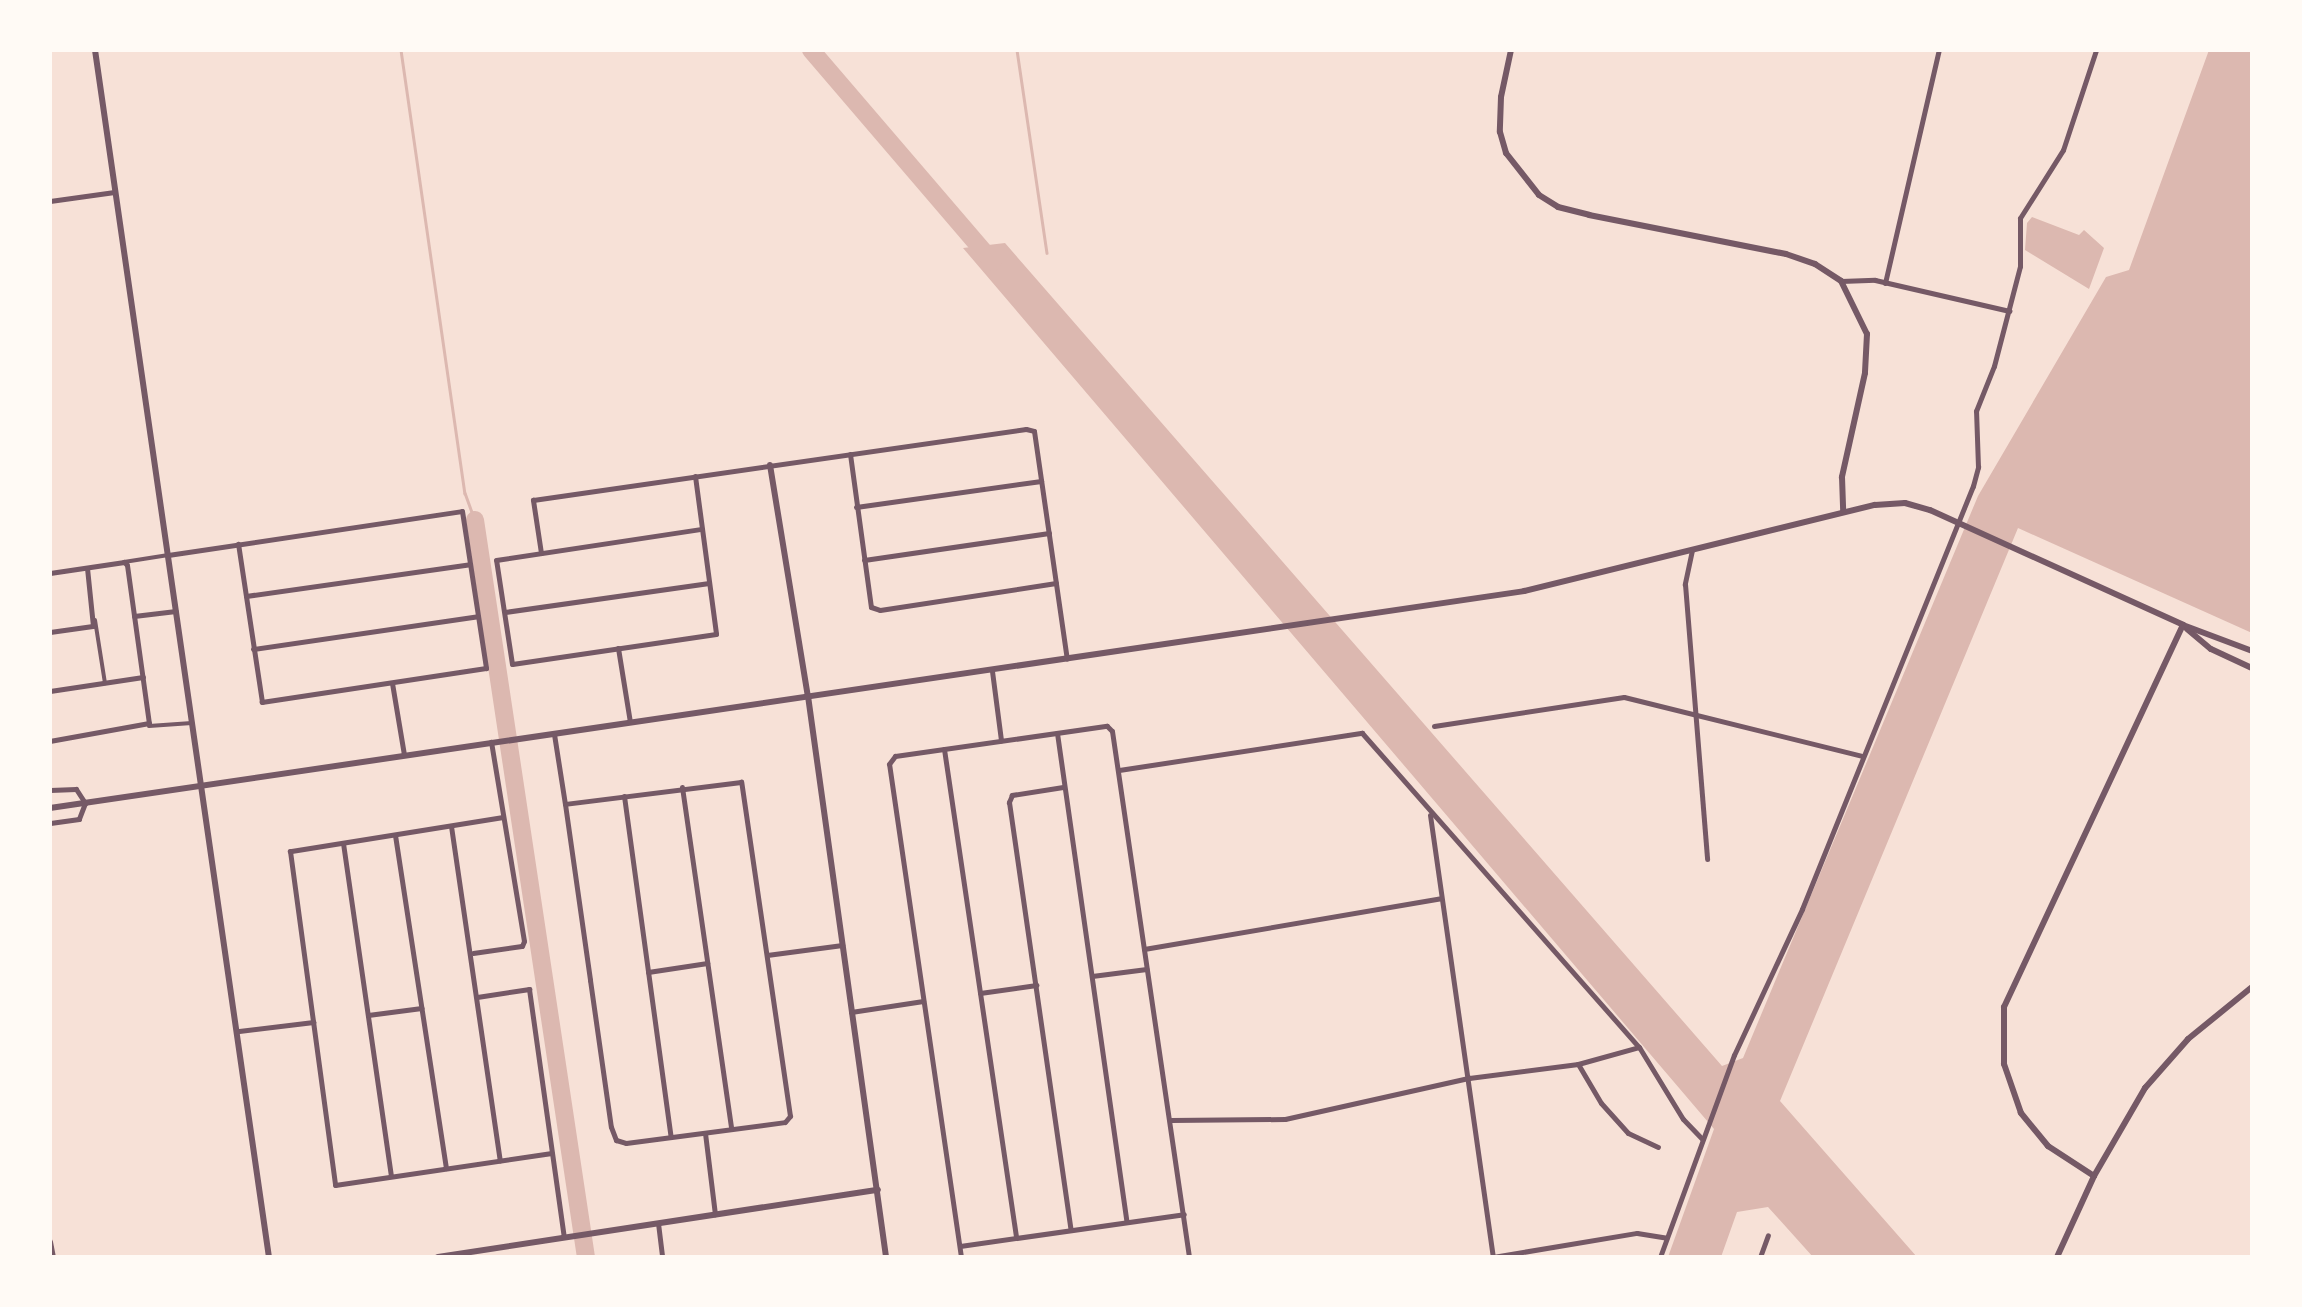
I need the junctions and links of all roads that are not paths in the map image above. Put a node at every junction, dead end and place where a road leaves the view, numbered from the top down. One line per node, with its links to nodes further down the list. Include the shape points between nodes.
1 (96, 50): 5 (street)
2 (1511, 50): 7 (street, via 1500,132 1512,163 1539,195 1589,215 1786,254)
3 (1939, 50): 8 (street)
4 (2096, 50): 9 (street, via 2062,150 2020,218 2020,266)
5 (114, 192): 6 (street); 22 (street)
6 (50, 201)
7 (1841, 281): 8 (street); 15 (street, via 1867,334 1866,373 1842,477)
8 (1885, 282): 9 (street)
9 (2009, 311): 16 (street, via 1976,411 1978,467)
10 (850, 454): 11 (street); 13 (street, via 1026,429 1034,431); 14 (street)
11 (770, 465): 12 (street); 48 (street)
12 (695, 476): 17 (street); 21 (street, via 533,500)
13 (1041, 481): 14 (street); 18 (street)
14 (856, 507): 23 (street)
15 (1843, 511): 16 (street, via 1906,503); 20 (street)
16 (1958, 520): 36 (street); 61 (street)
17 (702, 528): 21 (street); 28 (street)
18 (1048, 533): 23 (street); 29 (street)
19 (238, 544): 22 (street); 25 (street, via 462,511); 30 (street)
20 (1692, 550): 41 (street, via 1524,590); 49 (street, via 1685,584)
21 (541, 553): 32 (street, via 496,560)
22 (168, 555): 24 (street); 31 (street)
23 (864, 560): 29 (street, via 871,607 880,610)
24 (124, 562): 26 (street); 33 (street)
25 (470, 564): 30 (street); 34 (street)
26 (87, 567): 27 (street); 35 (street)
27 (50, 573)
28 (709, 583): 32 (street); 38 (street, via 716,634)
29 (1056, 583): 41 (street)
30 (246, 596): 39 (street)
31 (176, 612): 33 (street); 51 (street)
32 (504, 612): 38 (street, via 512,664)
33 (134, 616): 44 (street)
34 (478, 616): 39 (street); 46 (street, via 486,668)
35 (96, 620): 37 (street); 45 (street)
36 (2182, 625): 40 (street); 42 (street, via 2211,649); 109 (street, via 2004,1006 2004,1064 2021,1113 2048,1146)
37 (50, 632)
38 (618, 648): 50 (street)
39 (253, 649): 46 (street, via 262,702)
40 (2252, 652)
41 (1067, 659): 43 (street)
42 (2252, 668)
43 (992, 671): 48 (street); 56 (street)
44 (143, 677): 45 (street); 52 (street)
45 (105, 683): 47 (street)
46 (392, 683): 60 (street)
47 (50, 691)
48 (808, 696): 50 (street); 79 (street)
49 (1695, 715): 53 (street, via 1624,697); 61 (street); 77 (street)
50 (630, 722): 54 (street)
51 (192, 723): 52 (street); 63 (street)
52 (149, 726): 57 (street)
53 (1434, 726)
54 (554, 732): 58 (street); 69 (street)
55 (1057, 733): 56 (street); 62 (street, via 1107,726); 65 (street)
56 (1002, 740): 59 (street)
57 (50, 741)
58 (495, 741): 60 (street); 72 (street)
59 (944, 749): 89 (street); 91 (street, via 896,756 890,764)
60 (404, 756): 63 (street)
61 (1863, 756): 104 (street)
62 (1118, 770): 71 (street, via 1362,733); 80 (street)
63 (202, 785): 68 (street); 96 (street)
64 (682, 787): 67 (street); 82 (street, via 741,782); 83 (street)
65 (1064, 787): 86 (street); 87 (street, via 1012,795 1009,802)
66 (50, 790): 68 (street, via 76,789)
67 (624, 796): 69 (street); 85 (street)
68 (86, 802): 70 (street); 73 (street, via 79,819)
69 (564, 804): 103 (street, via 611,1127 616,1140 626,1143)
70 (50, 808)
71 (1430, 812): 78 (street); 97 (street)
72 (503, 817): 74 (street); 81 (street, via 524,942)
73 (50, 823)
74 (451, 826): 75 (street); 81 (street)
75 (396, 835): 76 (street); 92 (street)
76 (343, 842): 94 (street); 95 (street, via 290,851)
77 (1707, 860)
78 (1442, 898): 80 (street); 99 (street)
79 (842, 944): 82 (street); 93 (street)
80 (1144, 949): 84 (street)
81 (472, 953): 90 (street)
82 (767, 955): 101 (street, via 790,1116)
83 (708, 962): 85 (street); 101 (street)
84 (1148, 968): 86 (street); 100 (street)
85 (648, 972): 103 (street)
86 (1092, 976): 114 (street)
87 (1036, 985): 89 (street); 116 (street)
88 (2252, 987): 109 (street, via 2165,1064)
89 (980, 993): 119 (street)
90 (476, 997): 106 (street, via 529,989); 107 (street)
91 (924, 1001): 93 (street); 122 (street)
92 (422, 1008): 94 (street); 108 (street)
93 (852, 1012): 111 (street)
94 (368, 1015): 110 (street)
95 (313, 1022): 96 (street); 110 (street, via 335,1185)
96 (238, 1032): 125 (street)
97 (1639, 1047): 98 (street); 104 (street)
98 (1578, 1064): 99 (street); 105 (street, via 1628,1133)
99 (1469, 1078): 100 (street, via 1284,1119); 131 (street)
100 (1171, 1120): 113 (street)
101 (731, 1129): 102 (street)
102 (705, 1132): 103 (street); 112 (street)
103 (671, 1137)
104 (1702, 1139): 120 (street)
105 (1658, 1147)
106 (552, 1153): 107 (street); 118 (street)
107 (500, 1161): 108 (street)
108 (446, 1169): 110 (street)
109 (2094, 1176): 134 (street)
110 (391, 1177)
111 (878, 1190): 112 (street); 128 (street)
112 (716, 1214): 115 (street)
113 (1184, 1214): 114 (street); 130 (street)
114 (1127, 1222): 116 (street)
115 (658, 1223): 118 (street); 127 (street)
116 (1071, 1230): 119 (street)
117 (1768, 1235): 133 (street)
118 (564, 1237): 123 (street)
119 (1016, 1238): 122 (street)
120 (1667, 1238): 131 (street, via 1637,1233); 132 (street)
121 (50, 1242): 124 (street)
122 (960, 1246): 129 (street)
123 (457, 1256): 126 (street)
124 (52, 1257)
125 (269, 1257)
126 (438, 1257)
127 (662, 1257)
128 (886, 1257)
129 (961, 1257)
130 (1189, 1257)
131 (1492, 1257)
132 (1660, 1257)
133 (1760, 1257)
134 (2057, 1257)

